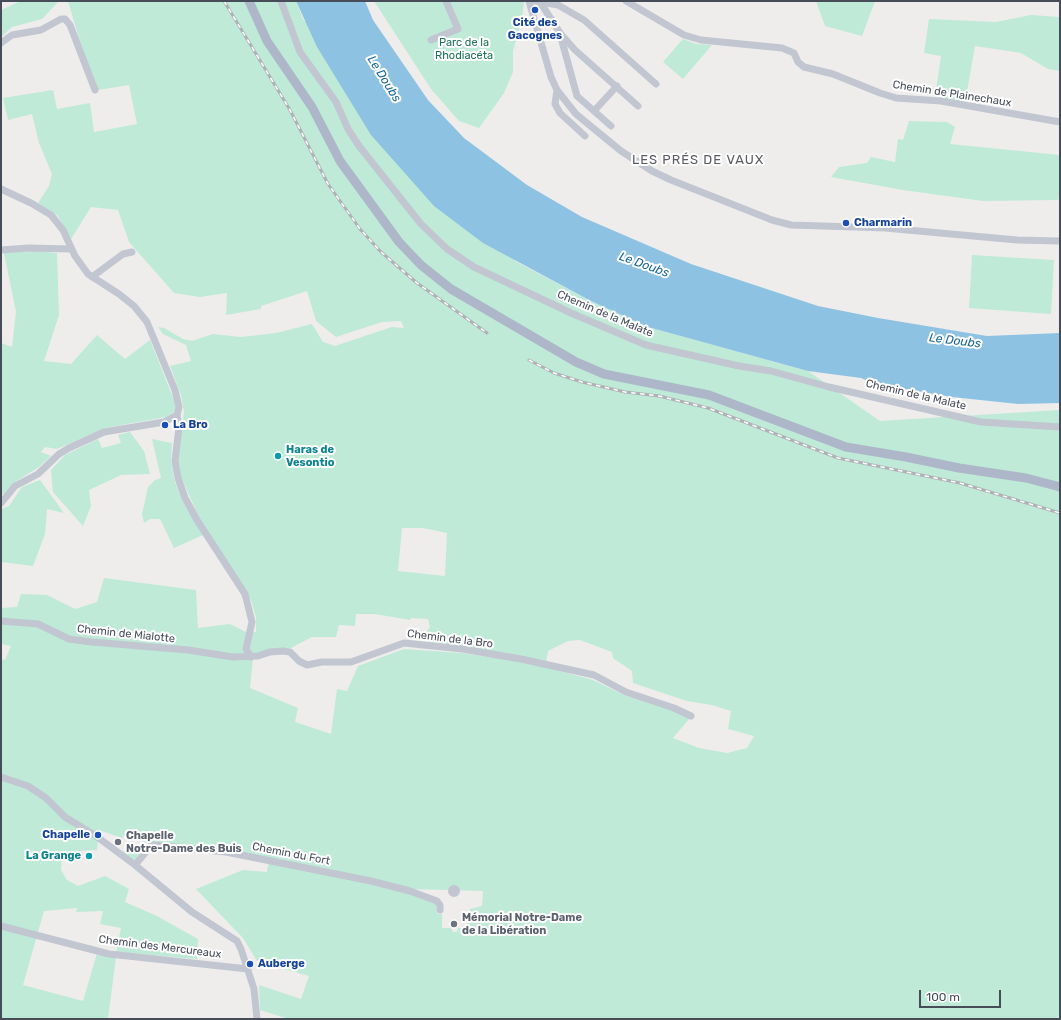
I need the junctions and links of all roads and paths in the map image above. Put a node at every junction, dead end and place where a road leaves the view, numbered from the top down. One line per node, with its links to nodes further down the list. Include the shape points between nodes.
1 (249, 1): 27 (main road, via 267,41 312,107 340,161 408,253 451,289 576,362 604,374 709,395 846,447 1020,477)
2 (281, 1): 26 (street, Chemin de la Malate, via 300,52 336,102 359,146 421,224 447,249 474,267 646,345 771,371 981,422)
3 (446, 1): 8 (street, via 458,29)
4 (529, 1): 13 (street)
5 (537, 1): 7 (street); 10 (street, via 558,6 584,20)
6 (626, 1): 16 (street, Chemin de Plainechaux, via 684,35 700,40 782,48 794,53 804,67 833,74 896,98 941,102)
7 (560, 33): 11 (street, via 575,50); 15 (street, via 577,96)
8 (431, 40)
9 (1, 43): 12 (street, via 12,35 41,30 65,19 70,25)
10 (656, 84)
11 (617, 86): 14 (street); 15 (street)
12 (95, 90)
13 (557, 90): 18 (street, via 555,104 560,113); 20 (street, via 576,114 633,159 671,180 772,220 791,225 892,229 1017,240)
14 (638, 106)
15 (594, 111): 17 (street)
16 (1060, 122)
17 (611, 126)
18 (585, 136)
19 (1, 189): 21 (street, via 51,215 63,230)
20 (1060, 241)
21 (71, 249): 22 (street); 24 (street, via 80,265)
22 (1, 250)
23 (132, 252): 24 (street, via 118,257)
24 (92, 277): 25 (street, via 134,306 147,322 179,402)
25 (177, 415): 28 (street, via 160,423 104,432 69,448 38,474 15,486); 30 (street, via 179,428 175,461 178,478 197,520 245,594 252,622 246,648)
26 (1060, 427)
27 (1060, 487)
28 (1, 503)
29 (1, 621): 30 (street, Chemin de Mialotte, via 38,624 69,639)
30 (251, 657): 31 (street, Chemin de la Bro, via 290,652 307,665 351,662 404,643 462,649 521,658 594,675 626,692)
31 (691, 716)
32 (1, 777): 33 (street, via 28,786 46,798 65,817)
33 (135, 865): 34 (street, Chemin du Fort, via 151,846 155,845 226,852 393,886 437,901); 36 (street, via 192,912 237,941)
34 (440, 910)
35 (1, 926): 36 (street, Chemin des Mercureaux, via 109,954)
36 (248, 969): 37 (street, via 254,989)
37 (257, 1019)

